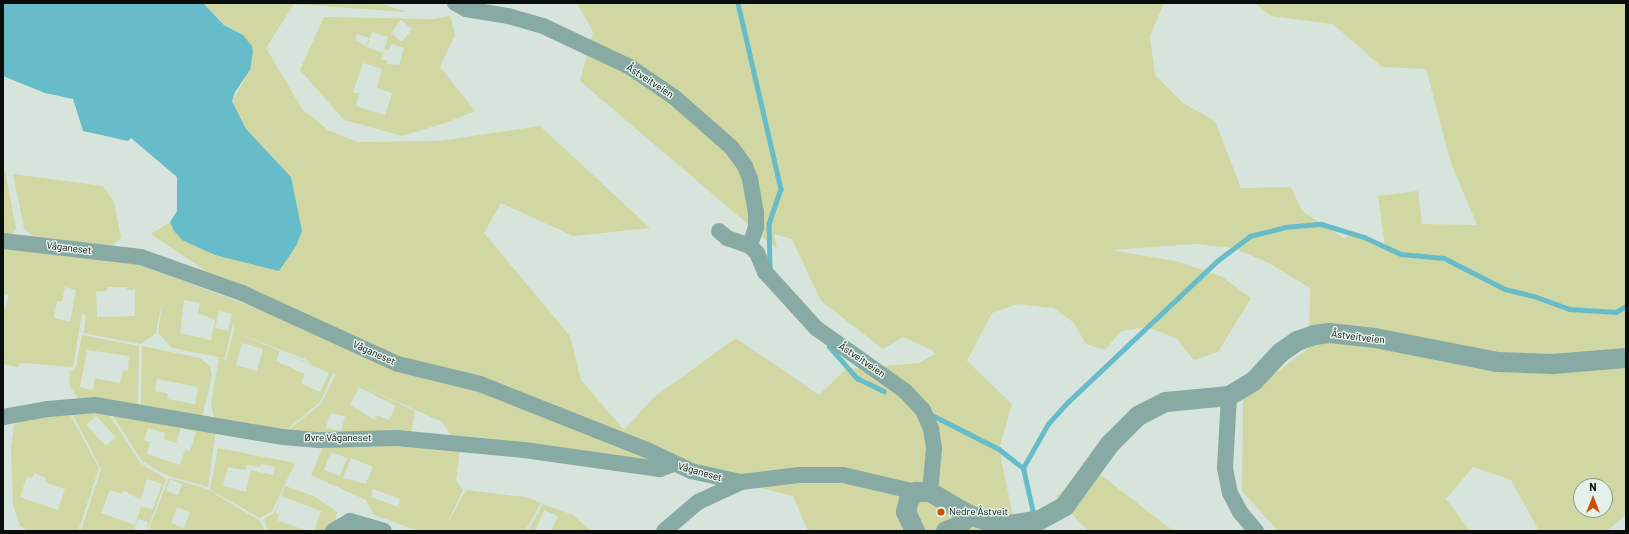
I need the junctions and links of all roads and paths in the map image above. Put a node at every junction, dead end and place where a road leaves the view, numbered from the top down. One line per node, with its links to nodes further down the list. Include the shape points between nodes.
1 (455, 3): 4 (street, Åstveitveien, via 466,9 508,16 542,26 630,67 674,97 732,148 745,166 756,212 756,227)
2 (719, 231): 4 (street, via 727,238)
3 (3, 241): 8 (street, Våganeset, via 141,257 242,294 398,364 480,384 647,450)
4 (750, 246): 10 (street, Åstveitveien, via 757,253 765,272 816,328 905,391 922,410 931,429 934,448)
5 (1626, 358): 6 (street, Åstveitveien, via 1553,364 1496,362 1375,338 1325,334 1297,341 1280,353 1254,381)
6 (1229, 396): 12 (street, Åstveitveien, via 1166,402 1138,416 1110,444 1065,506); 18 (street, via 1225,468 1233,499)
7 (3, 417): 8 (street, Øvre Våganeset, via 48,409 95,405 283,437 319,440 397,438 524,450 660,469)
8 (673, 464): 9 (street, Våganeset)
9 (741, 482): 10 (street, Våganeset, via 799,475 843,475); 15 (street, Våganeset, via 698,502)
10 (923, 492): 11 (street, Åstveitveien); 16 (street, Åstveitveien, via 909,500 906,512)
11 (969, 515): 12 (street, Åstveitveien, via 1003,526); 17 (street, via 959,526)
12 (1036, 525)
13 (333, 531): 14 (street, via 350,521)
14 (384, 531)
15 (664, 531)
16 (915, 531)
17 (946, 531)
18 (1256, 531)

